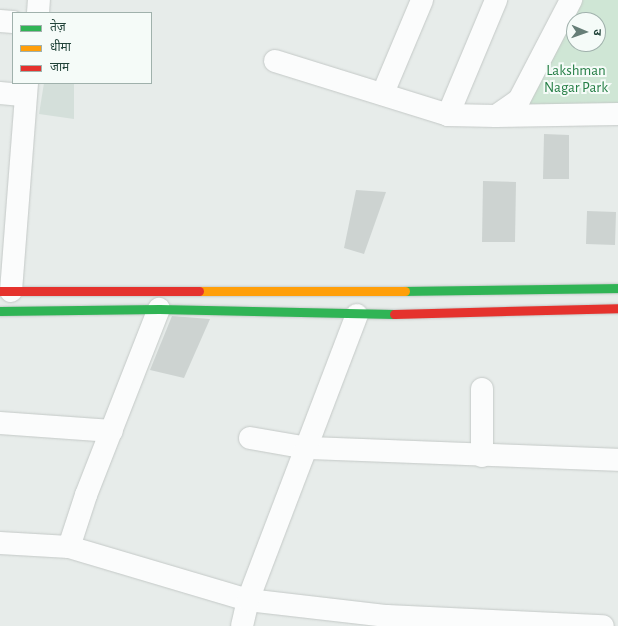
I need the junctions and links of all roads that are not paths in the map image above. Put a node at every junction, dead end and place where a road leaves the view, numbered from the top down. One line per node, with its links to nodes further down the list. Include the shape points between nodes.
1 (39, 0): 5 (street)
2 (422, 0): 11 (street)
3 (496, 0): 13 (street)
4 (571, 0): 14 (street, via 519,100)
5 (38, 12)
6 (0, 21): 7 (street)
7 (12, 22)
8 (275, 61): 11 (street)
9 (26, 89): 10 (street); 16 (street)
10 (0, 93)
11 (383, 94): 13 (street)
12 (618, 114): 14 (street)
13 (448, 115): 14 (street)
14 (496, 116)
15 (618, 288): 16 (street, via 420,292)
16 (5, 291)
17 (618, 308): 20 (street)
18 (159, 309): 19 (street); 20 (street); 23 (street)
19 (0, 311)
20 (357, 314): 25 (street)
21 (482, 389): 26 (street)
22 (0, 423): 23 (street)
23 (112, 432): 29 (street, via 86,495)
24 (250, 438): 25 (street)
25 (308, 448): 26 (street); 30 (street)
26 (482, 456): 27 (street)
27 (618, 460)
28 (0, 543): 29 (street)
29 (69, 548): 30 (street)
30 (248, 600): 31 (street); 33 (street)
31 (436, 622): 32 (street)
32 (555, 625): 34 (street)
33 (242, 626)
34 (603, 626)

